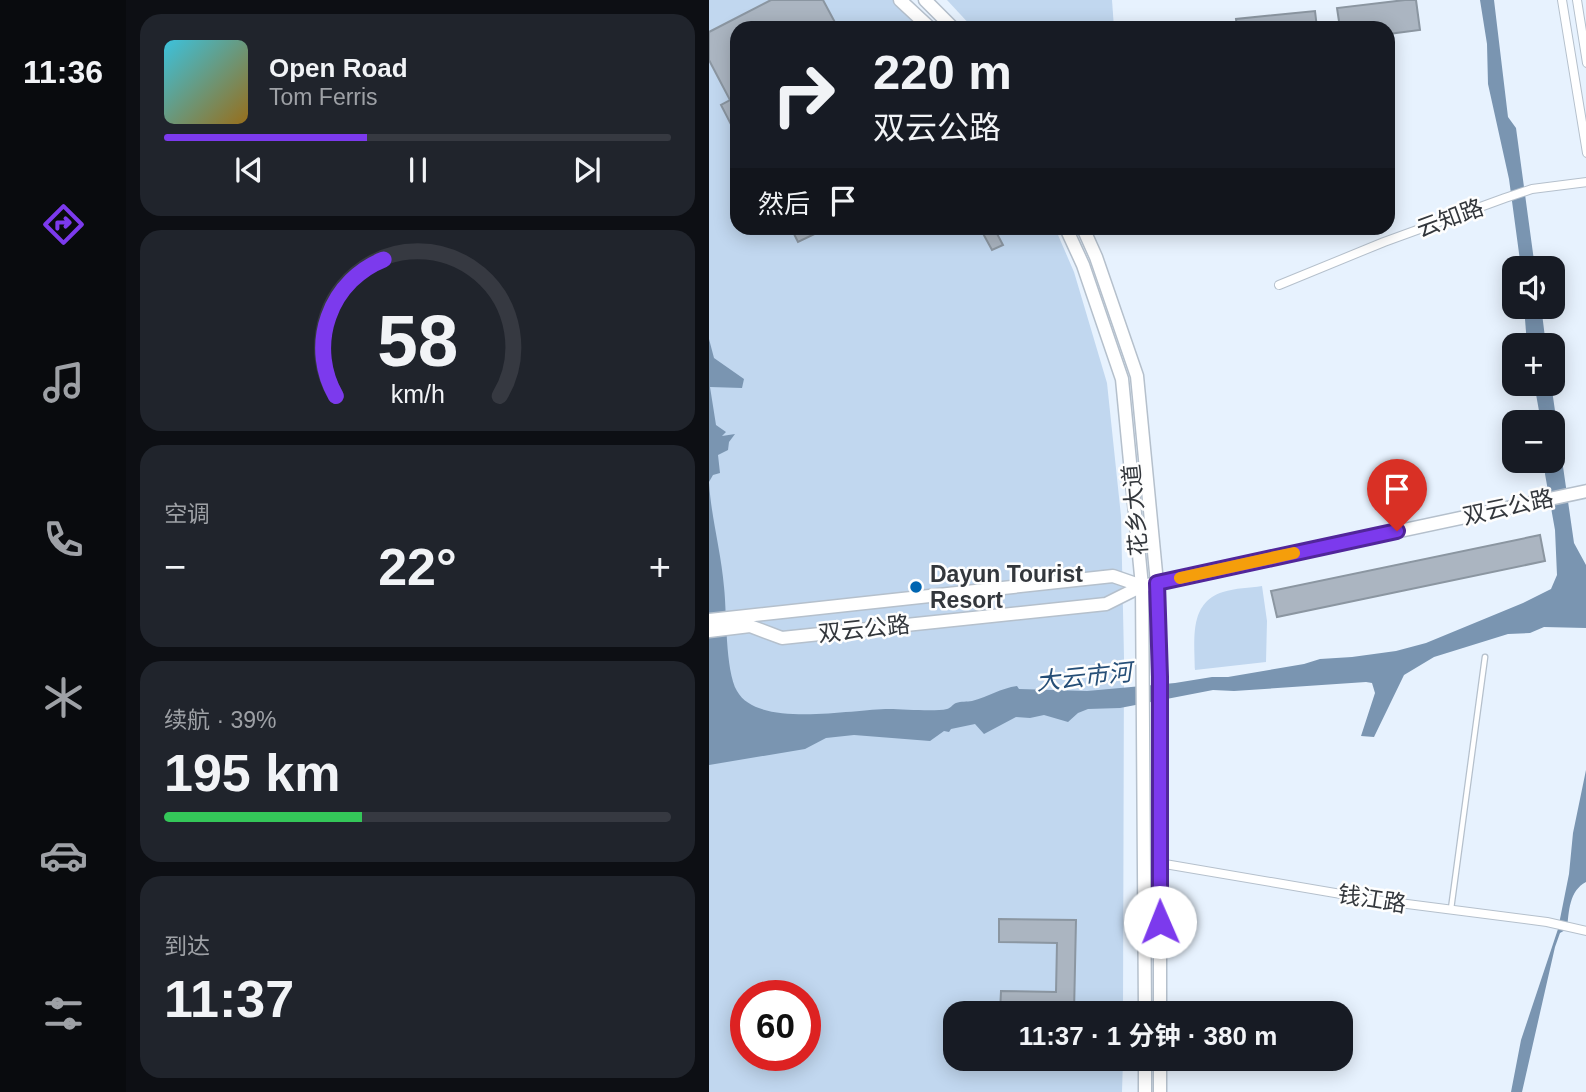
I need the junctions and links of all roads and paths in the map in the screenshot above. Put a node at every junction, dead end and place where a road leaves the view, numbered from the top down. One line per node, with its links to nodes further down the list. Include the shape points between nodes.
1 (900, 0): 5 (main road)
2 (925, 0): 6 (main road)
3 (1562, 0): 8 (street)
4 (1577, 0): 7 (street)
5 (922, 21)
6 (946, 21)
7 (1586, 63)
8 (1586, 153)
9 (1586, 182): 12 (street, 云知路, via 1532,189 1505,198)
10 (1070, 235): 15 (main road, 花乡大道, via 1123,379)
11 (1086, 235): 14 (main road, 花乡大道, via 1137,376)
12 (1279, 285)
13 (1586, 491): 14 (main road, 双云公路)
14 (1157, 583): 15 (main road, 双云公路); 20 (main road, 花乡大道)
15 (1142, 586): 17 (main road, 双云公路, via 1113,576); 17 (main road, 双云公路, via 1106,604 782,638); 23 (main road, 花乡大道)
16 (709, 620): 17 (main road, 双云公路)
17 (732, 623): 18 (main road, 双云公路)
18 (709, 631)
19 (1485, 657): 21 (lane)
20 (1159, 863): 21 (street, 钱江路); 24 (main road, 花乡大道)
21 (1451, 910): 22 (street, 钱江路)
22 (1586, 931)
23 (1145, 1001)
24 (1160, 1001)
25 (1145, 1071): 27 (main road)
26 (1160, 1071): 28 (main road)
27 (1145, 1092)
28 (1160, 1092)

